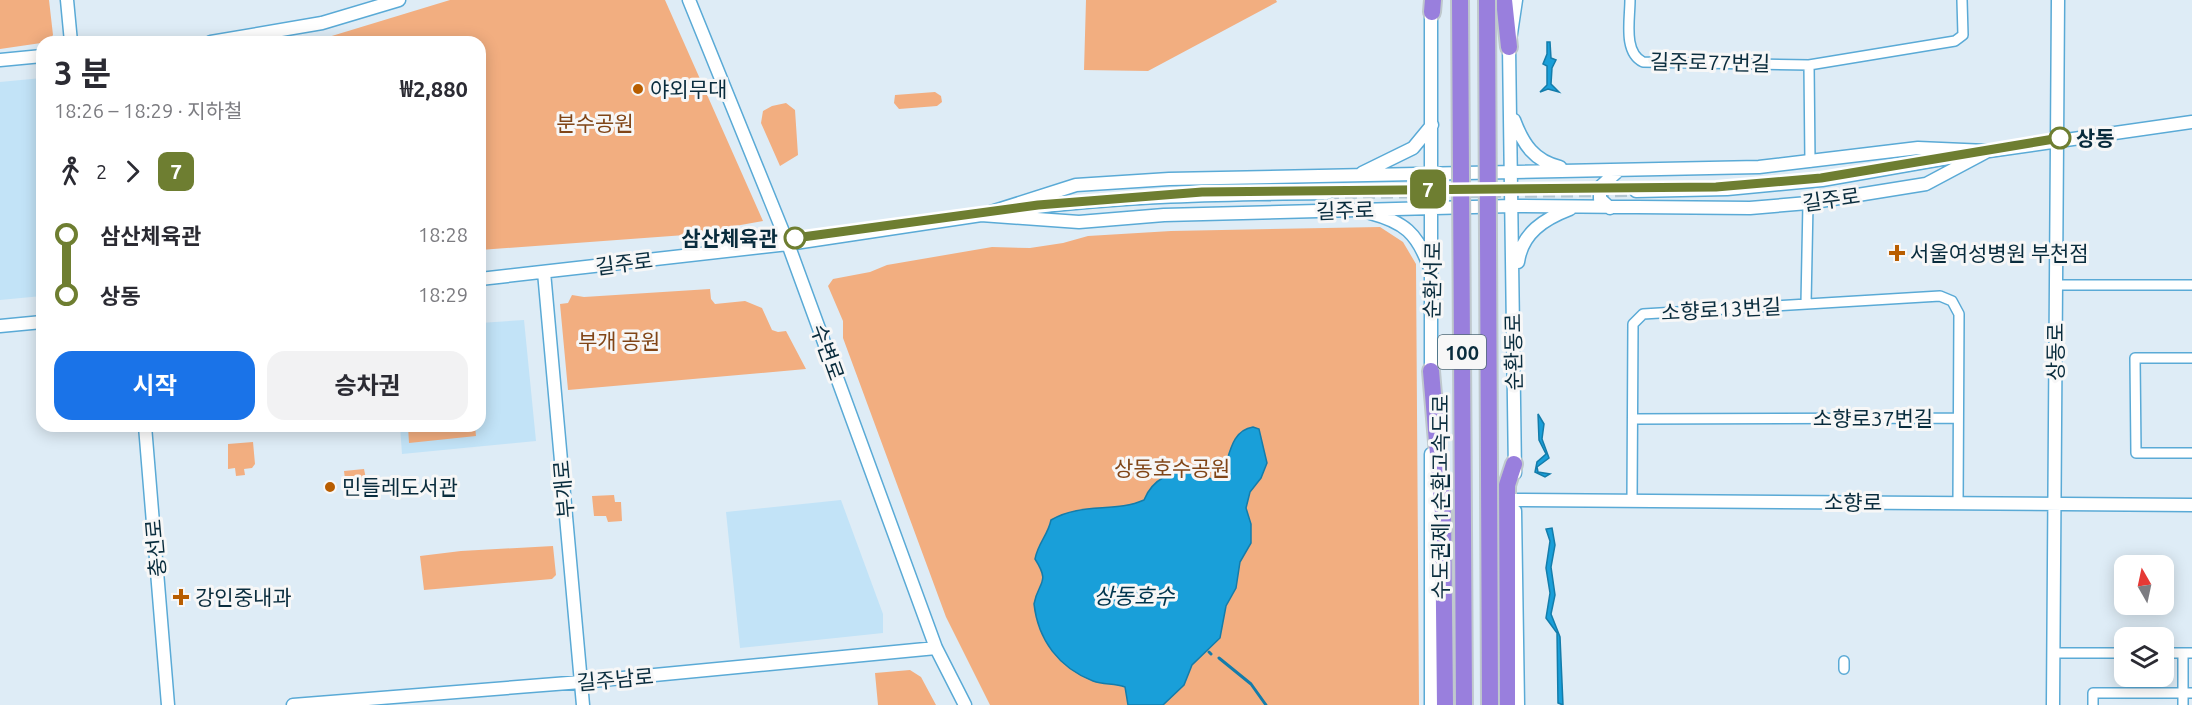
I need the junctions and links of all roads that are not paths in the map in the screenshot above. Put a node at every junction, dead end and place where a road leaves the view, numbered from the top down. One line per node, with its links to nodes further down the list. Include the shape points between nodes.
1 (68, 0): 12 (street)
2 (399, 0): 13 (street, via 322,23)
3 (689, 0): 38 (street, 수변로)
4 (1460, 0): 73 (highway, 수도권제1순환고속도로 / 100, bridge)
5 (1487, 0): 74 (highway, 100, bridge)
6 (1504, 0): 14 (highway)
7 (1516, 0): 14 (street, 순환동로)
8 (1630, 0): 17 (street, 길주로77번길, via 1630,48 1634,58 1642,62)
9 (1962, 0): 17 (street, 길주로77번길, via 1963,35 1956,41)
10 (2058, 0): 21 (street, 상동로)
11 (1432, 4): 20 (street, 순환서로)
12 (71, 36)
13 (246, 36)
14 (1509, 47): 18 (street, 순환동로)
15 (36, 57): 16 (street)
16 (0, 60)
17 (1809, 65): 23 (street)
18 (1510, 111): 25 (street, via 1529,150 1544,163); 26 (street, 순환동로)
19 (2192, 122): 21 (street, 길주로)
20 (1433, 124): 27 (street, 순환서로); 28 (street, via 1413,148)
21 (2056, 141): 22 (street, 길주로); 42 (street, 상동로)
22 (1988, 151): 23 (street, 길주로, via 1918,148); 29 (street, 길주로, via 1822,180 1727,189); 31 (street, 길주로, via 1926,184)
23 (1810, 162): 24 (street, 길주로)
24 (1619, 170): 25 (street, 길주로); 35 (street, via 1600,187 1600,199)
25 (1573, 171): 26 (street, 길주로)
26 (1512, 172): 27 (street, 길주로); 32 (street, 순환동로)
27 (1433, 174): 28 (street, 길주로); 33 (street, 순환서로)
28 (1359, 175): 37 (street, 길주로, via 1076,185)
29 (1636, 191)
30 (1327, 193): 37 (street, 길주로, via 1077,202)
31 (1808, 203): 35 (street, 길주로, via 1750,208); 45 (street, 소향로13번길)
32 (1512, 206): 33 (street, 길주로); 34 (street, 길주로); 44 (street, 순환동로)
33 (1433, 208): 36 (street, 길주로); 40 (street, 순환서로)
34 (1574, 208): 35 (street, 길주로); 44 (street, via 1529,232 1519,251)
35 (1610, 208)
36 (1357, 210): 37 (street, 길주로, via 1164,215 1079,222); 40 (street, via 1393,221 1415,235)
37 (981, 215): 38 (street, 길주로)
38 (788, 244): 39 (street, 길주로); 60 (street, 수변로)
39 (544, 272): 41 (street, 길주로); 64 (street, 부개로)
40 (1431, 273): 49 (street, 순환서로)
41 (486, 278)
42 (2056, 285): 43 (street); 58 (street, 상동로)
43 (2192, 285)
44 (1513, 295): 54 (street, 순환동로)
45 (1806, 304): 50 (street, 소향로13번길, via 1643,314 1633,324); 51 (street, 소향로37번길, via 1940,296 1952,301 1959,314)
46 (36, 323): 47 (street)
47 (0, 326)
48 (2192, 358): 53 (street, via 2135,357 2136,453)
49 (1431, 371): 71 (street, 순환서로); 72 (highway, via 1443,513)
50 (1633, 418): 51 (street, 소향로37번길); 56 (street, 소향로13번길)
51 (1958, 418): 57 (street, 소향로37번길)
52 (145, 432): 67 (street, 충선로)
53 (2192, 453)
54 (1514, 464): 55 (street, 순환동로); 75 (highway, via 1507,485)
55 (1515, 500): 56 (street, 소향로); 76 (street, 순환동로)
56 (1632, 501): 57 (street, 소향로)
57 (1958, 503): 58 (street, 소향로)
58 (2054, 504): 59 (street, 소향로); 61 (street, 상동로)
59 (2192, 505)
60 (936, 648): 64 (street, 길주남로); 70 (street, 수변로)
61 (2053, 653): 62 (street); 77 (street, 상동로)
62 (2114, 653)
63 (2188, 653): 66 (street)
64 (581, 682): 68 (street, 길주남로); 69 (street, 부개로)
65 (2138, 693): 66 (street); 78 (street, via 2093,693); 79 (street)
66 (2188, 693): 80 (street)
67 (168, 705)
68 (293, 705)
69 (583, 705)
70 (965, 705)
71 (1431, 705)
72 (1445, 705)
73 (1464, 705)
74 (1490, 705)
75 (1507, 705)
76 (1518, 705)
77 (2053, 705)
78 (2093, 705)
79 (2138, 705)
80 (2183, 705)

